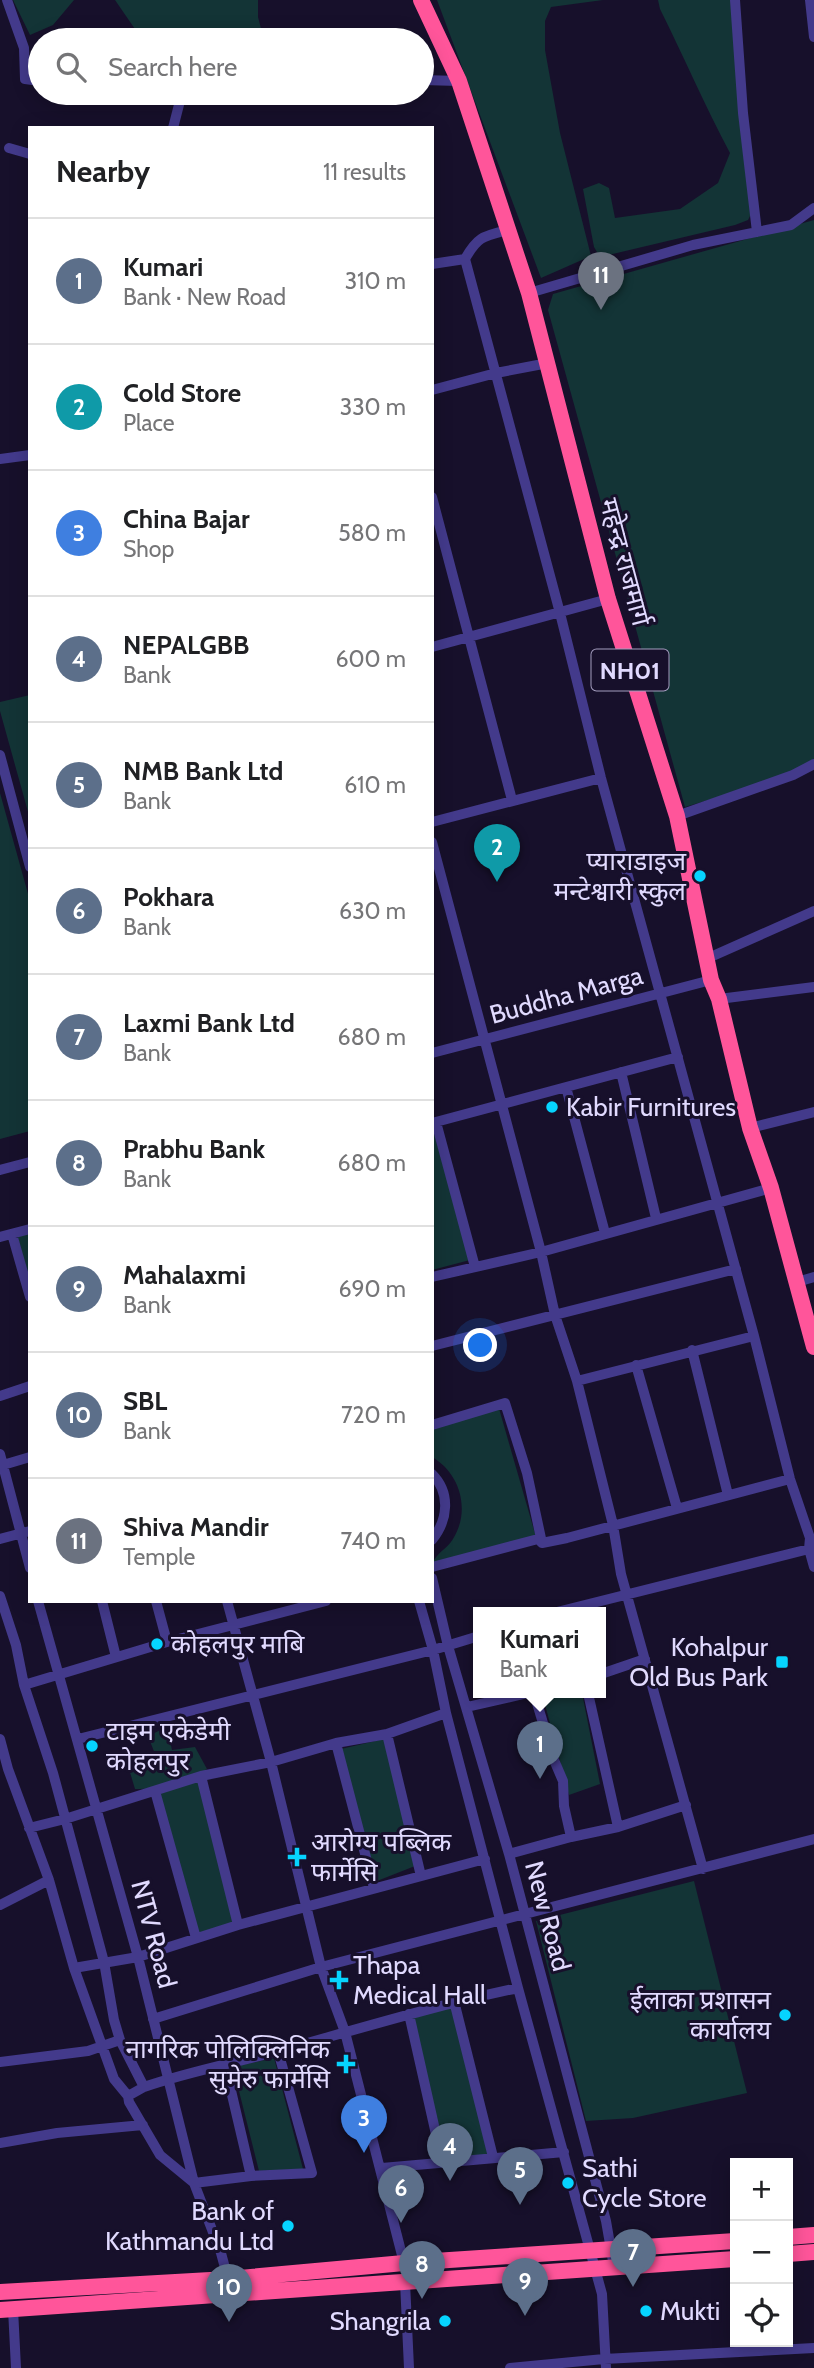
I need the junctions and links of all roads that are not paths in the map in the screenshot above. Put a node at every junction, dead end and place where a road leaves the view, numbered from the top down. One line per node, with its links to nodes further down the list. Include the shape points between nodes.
1 (421, 0): 8 (highway, महेन्द्र राजमार्ग / NH01)
2 (735, 0): 15 (street)
3 (810, 0): 5 (street)
4 (5, 4): 6 (street, via 24,48)
5 (814, 37)
6 (28, 79)
7 (434, 80): 8 (street)
8 (459, 81): 14 (highway, महेन्द्र राजमार्ग / NH01)
9 (179, 105): 10 (street)
10 (174, 126)
11 (9, 148): 12 (street)
12 (28, 153)
13 (814, 208): 15 (street, via 791,225)
14 (508, 230): 16 (street, via 483,236); 18 (highway, महेन्द्र राजमार्ग / NH01)
15 (757, 232): 18 (street, via 693,245)
16 (464, 259): 17 (street); 20 (street)
17 (434, 264)
18 (529, 293): 19 (highway, महेन्द्र राजमार्ग / NH01)
19 (548, 363): 20 (street); 25 (highway, महेन्द्र राजमार्ग / NH01)
20 (496, 373): 21 (street); 26 (street)
21 (434, 389)
22 (28, 455): 23 (street)
23 (0, 459)
24 (434, 504): 27 (street)
25 (608, 599): 26 (street); 33 (highway, महेन्द्र राजमार्ग / NH01)
26 (560, 613): 27 (street); 31 (street)
27 (470, 636): 28 (street); 32 (street)
28 (434, 646)
29 (0, 755): 36 (street)
30 (814, 764): 33 (street)
31 (601, 778): 32 (street); 41 (street)
32 (512, 800): 34 (street)
33 (677, 816): 38 (highway, महेन्द्र राजमार्ग / NH01)
34 (434, 821)
35 (434, 850): 43 (street)
36 (28, 860)
37 (814, 911): 38 (street)
38 (706, 959): 39 (highway, महेन्द्र राजमार्ग / NH01)
39 (711, 980): 41 (street, Buddha Marga); 42 (highway, महेन्द्र राजमार्ग / NH01)
40 (814, 987): 42 (street)
41 (662, 993): 43 (street, Buddha Marga); 45 (street)
42 (719, 999): 51 (highway, महेन्द्र राजमार्ग / NH01)
43 (484, 1040): 44 (street, Buddha Marga); 48 (street)
44 (434, 1052)
45 (678, 1057): 46 (street); 55 (street)
46 (621, 1072): 47 (street); 56 (street)
47 (566, 1087): 48 (street); 58 (street)
48 (501, 1105): 50 (street); 61 (street)
49 (814, 1112): 51 (street)
50 (434, 1123): 62 (street)
51 (750, 1128): 54 (highway, महेन्द्र राजमार्ग / NH01)
52 (28, 1163): 53 (street)
53 (0, 1170)
54 (771, 1188): 55 (street); 66 (highway, महेन्द्र राजमार्ग / NH01)
55 (718, 1202): 56 (street); 63 (street)
56 (656, 1218): 58 (street)
57 (28, 1230): 59 (street)
58 (604, 1233): 61 (street)
59 (12, 1234): 60 (street); 67 (street)
60 (0, 1237)
61 (541, 1252): 62 (street); 68 (street)
62 (475, 1266): 64 (street)
63 (736, 1269): 68 (street); 69 (street)
64 (434, 1276)
65 (814, 1277): 66 (street)
66 (797, 1282): 71 (highway, महेन्द्र राजमार्ग / NH01)
67 (28, 1290)
68 (555, 1315): 70 (street); 74 (street)
69 (754, 1336): 72 (street); 81 (street)
70 (434, 1345)
71 (814, 1347)
72 (691, 1350): 73 (street); 82 (street)
73 (636, 1365): 74 (street); 83 (street)
74 (577, 1381): 84 (street)
75 (28, 1387): 76 (street)
76 (0, 1396)
77 (434, 1424): 88 (street, via 505,1403)
78 (28, 1457): 79 (street)
79 (1, 1460): 85 (street)
80 (434, 1477): 86 (street, via 446,1503 441,1528)
81 (790, 1479): 82 (street); 89 (street, via 810,1538)
82 (729, 1495): 83 (street)
83 (677, 1508): 84 (street)
84 (613, 1525): 88 (street); 94 (street)
85 (25, 1533): 87 (street); 90 (street)
86 (434, 1537)
87 (0, 1539)
88 (542, 1543): 91 (street, via 538,1539)
89 (809, 1549): 92 (street); 94 (street)
90 (28, 1554)
91 (434, 1566)
92 (814, 1567)
93 (434, 1586): 106 (street, New Road)
94 (628, 1594): 102 (street); 109 (street)
95 (0, 1596): 112 (street)
96 (39, 1603): 111 (street, NTV Road)
97 (102, 1603): 108 (street)
98 (157, 1603): 105 (street)
99 (228, 1603): 103 (street)
100 (318, 1603): 103 (street)
101 (420, 1603): 107 (street, New Road)
102 (577, 1607)
103 (234, 1625): 105 (street); 113 (street)
104 (473, 1638): 106 (street)
105 (167, 1642): 108 (street)
106 (448, 1646): 107 (street); 117 (street, New Road)
107 (433, 1650): 113 (street); 118 (street, New Road)
108 (116, 1657): 111 (street)
109 (645, 1659): 110 (street); 127 (street)
110 (606, 1672)
111 (57, 1675): 112 (street); 121 (street, NTV Road)
112 (24, 1685): 129 (street)
113 (252, 1695): 121 (street); 123 (street)
114 (506, 1698): 117 (street)
115 (535, 1698): 132 (street, via 563,1781)
116 (589, 1698): 130 (street)
117 (467, 1707): 134 (street, New Road)
118 (446, 1713): 119 (street); 135 (street, New Road)
119 (387, 1734): 122 (street); 137 (street)
120 (0, 1739): 124 (street)
121 (78, 1739): 128 (street, NTV Road)
122 (336, 1743): 123 (street); 139 (street)
123 (271, 1762): 125 (street); 141 (street)
124 (4, 1770): 131 (street)
125 (201, 1776): 126 (street); 144 (street)
126 (155, 1791): 128 (street); 145 (street)
127 (686, 1805): 130 (street); 136 (street)
128 (95, 1810): 129 (street); 146 (street, NTV Road)
129 (65, 1819): 131 (street); 147 (street)
130 (618, 1827): 132 (street)
131 (29, 1828): 138 (street)
132 (571, 1837): 134 (street)
133 (814, 1839): 136 (street)
134 (509, 1854): 142 (street, New Road)
135 (485, 1859): 137 (street); 143 (street, New Road)
136 (703, 1869): 142 (street)
137 (421, 1876): 139 (street)
138 (49, 1880): 140 (street); 149 (street)
139 (374, 1888): 141 (street)
140 (0, 1905)
141 (306, 1907): 144 (street); 148 (street)
142 (524, 1914): 143 (street); 175 (street, New Road)
143 (501, 1920): 148 (street); 151 (street, New Road)
144 (238, 1925): 145 (street)
145 (196, 1938): 146 (street)
146 (138, 1957): 147 (street); 154 (street, NTV Road)
147 (101, 1963): 149 (street); 150 (street); 156 (street)
148 (321, 1967): 154 (street); 155 (street)
149 (74, 1968): 150 (street)
150 (80, 1983): 157 (street)
151 (518, 1987): 152 (street); 166 (street, New Road)
152 (454, 2001): 153 (street); 167 (street)
153 (409, 2014): 155 (street); 168 (street)
154 (153, 2019): 161 (street, NTV Road)
155 (345, 2032): 158 (street); 169 (street)
156 (120, 2040): 157 (street); 162 (street)
157 (103, 2045): 159 (street); 163 (street, via 114,2079)
158 (278, 2051): 160 (street); 170 (street, via 312,2173)
159 (0, 2062)
160 (225, 2065): 161 (street); 170 (street)
161 (169, 2078): 162 (street); 171 (street, NTV Road)
162 (144, 2087): 163 (street)
163 (128, 2096): 164 (street)
164 (143, 2125): 165 (street); 171 (street, via 160,2155)
165 (0, 2143)
166 (564, 2152): 167 (street); 176 (street, New Road)
167 (493, 2157): 168 (street)
168 (442, 2161): 169 (street)
169 (382, 2168): 180 (street)
170 (251, 2176): 171 (street)
171 (194, 2183): 183 (street, NTV Road)
172 (814, 2235): 173 (highway)
173 (793, 2237)
174 (730, 2241): 175 (highway)
175 (611, 2250): 176 (highway); 181 (street, New Road)
176 (589, 2251): 180 (highway); 182 (street, New Road)
177 (814, 2252): 178 (highway)
178 (793, 2254)
179 (730, 2259): 181 (highway)
180 (404, 2263): 183 (highway)
181 (614, 2267): 182 (highway)
182 (594, 2270): 184 (highway); 188 (street, New Road, via 601,2294)
183 (228, 2278): 185 (highway)
184 (405, 2282): 186 (highway); 190 (street)
185 (0, 2292)
186 (6, 2310): 189 (street)
187 (814, 2347): 188 (street)
188 (605, 2364): 191 (street)
189 (16, 2368)
190 (409, 2368)
191 (510, 2368)

